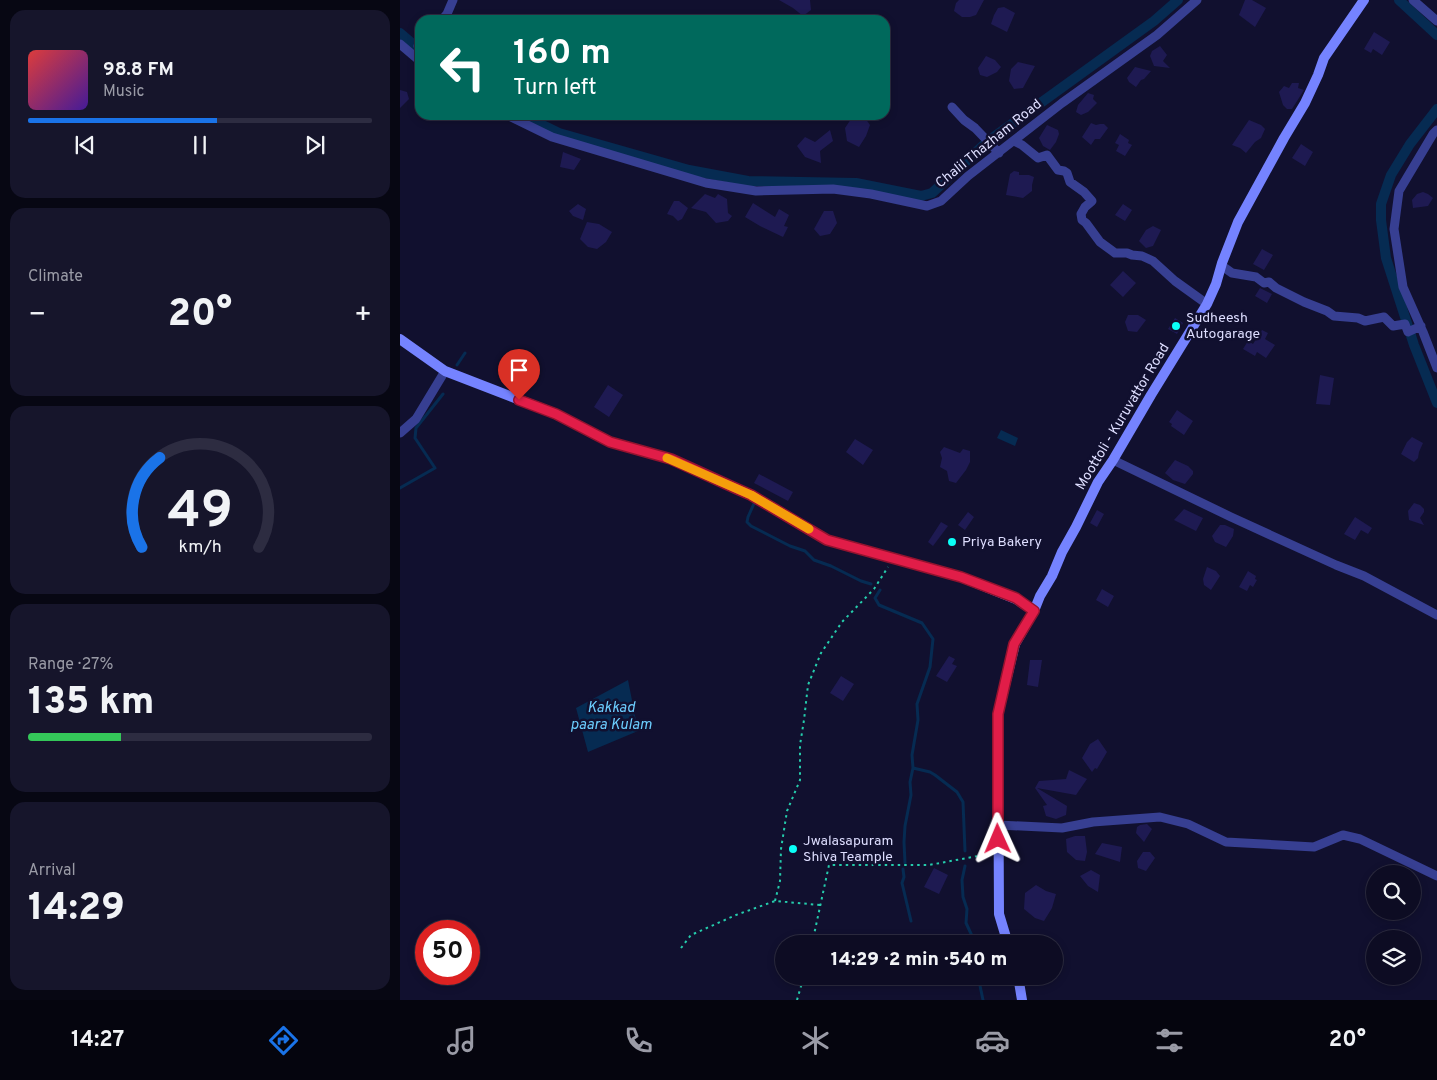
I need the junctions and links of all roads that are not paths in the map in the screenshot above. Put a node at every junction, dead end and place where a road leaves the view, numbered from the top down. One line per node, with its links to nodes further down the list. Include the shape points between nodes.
1 (453, 0): 5 (street)
2 (1197, 0): 12 (street, Chalil Thazham Road, via 1157,36)
3 (1364, 0): 14 (main road, Moottoli - Kuruvattor Road, via 1324,58 1305,103 1238,222)
4 (1413, 0): 6 (street)
5 (445, 15)
6 (1437, 21)
7 (400, 44): 8 (street)
8 (415, 57)
9 (952, 107): 13 (street)
10 (517, 120): 13 (street, Chalil Thazham Road, via 552,137 706,183 756,191 834,189 927,206 941,201)
11 (1437, 130): 16 (street, via 1399,191 1394,229 1403,287)
12 (1014, 140): 13 (street, Chalil Thazham Road); 15 (street, via 1038,158 1047,155 1058,170 1064,171 1070,182 1092,201 1081,214 1082,220 1100,242 1115,253 1127,252 1153,262)
13 (998, 153)
14 (1221, 268): 15 (main road, Moottoli - Kuruvattor Road); 16 (street, via 1256,277 1264,283 1270,282 1334,316 1365,321 1384,317 1393,326 1405,324)
15 (1207, 304): 21 (main road, Moottoli - Kuruvattor Road)
16 (1414, 329): 18 (street)
17 (400, 338): 19 (main road)
18 (1437, 368)
19 (445, 371): 20 (street, via 416,419); 22 (main road, via 556,414 610,442 671,459 751,495 827,540 961,577 1016,598)
20 (400, 433)
21 (1113, 460): 22 (main road, Moottoli - Kuruvattor Road, via 1098,482); 23 (street, via 1364,576)
22 (1034, 611): 24 (main road, Moottoli - Kuruvattor Road, via 1014,644 998,714)
23 (1437, 615)
24 (998, 825): 25 (street, via 1062,828 1093,822 1160,817 1188,824 1226,842 1314,847 1343,835 1360,839); 26 (main road, Moottoli - Kuruvattor Road, via 999,914)
25 (1437, 876)
26 (1005, 935)
27 (1020, 985): 28 (main road)
28 (1022, 1000)

